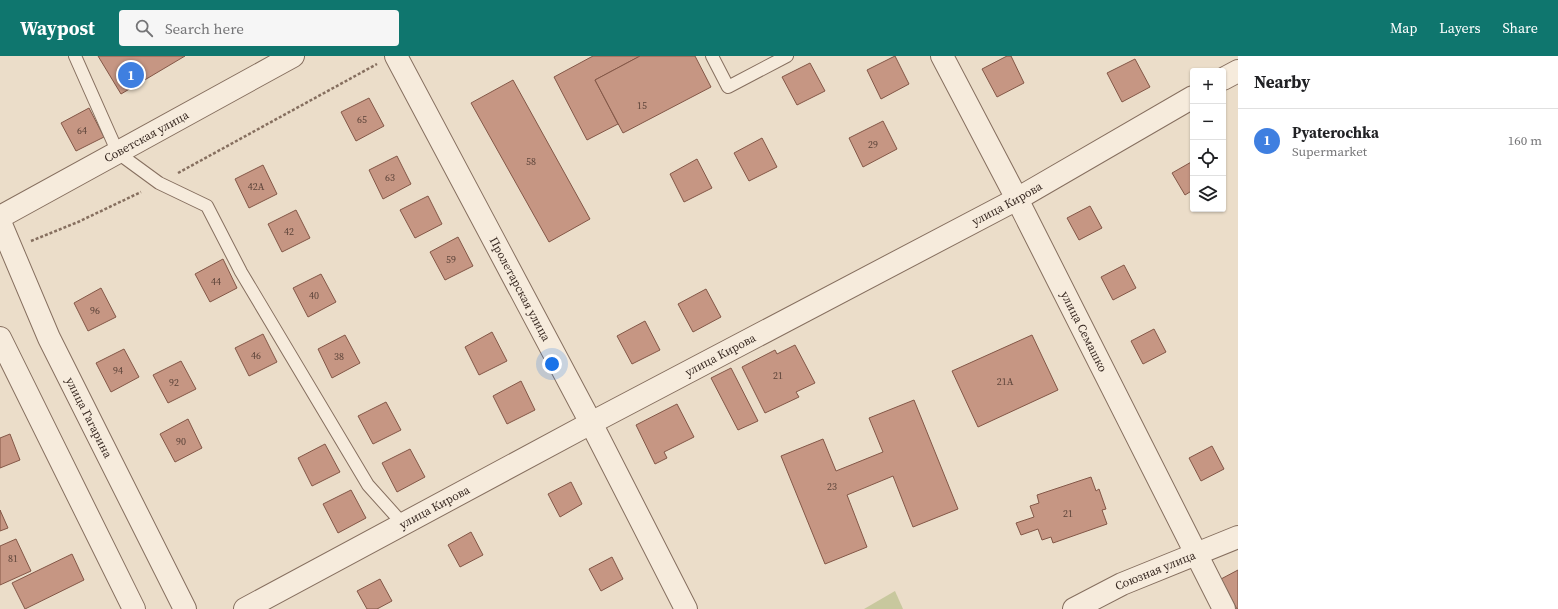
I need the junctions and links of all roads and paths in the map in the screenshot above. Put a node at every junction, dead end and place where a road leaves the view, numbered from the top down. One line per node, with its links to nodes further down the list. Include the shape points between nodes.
1 (75, 56): 10 (lane)
2 (293, 56): 10 (street, Советская улица)
3 (712, 56): 4 (lane, via 728,87)
4 (787, 56)
5 (942, 56): 12 (street, улица Семашко)
6 (387, 60): 11 (path); 17 (street, Пролетарская улица)
7 (1238, 71): 8 (street)
8 (1226, 77)
9 (1190, 99): 12 (street, улица Кирова)
10 (118, 153): 11 (lane); 13 (street, Советская улица)
11 (159, 183): 15 (path, via 78,222); 18 (lane, via 207,206 241,272 368,485)
12 (1017, 199): 17 (street, улица Кирова); 20 (street, улица Семашко)
13 (0, 217)
14 (0, 222): 15 (street, улица Гагарина)
15 (12, 248): 22 (street, улица Гагарина, via 49,338)
16 (0, 338): 21 (street)
17 (591, 423): 18 (street, улица Кирова); 24 (street, Пролетарская улица)
18 (403, 524): 23 (street, улица Кирова)
19 (1238, 537): 20 (street, Союзная улица)
20 (1195, 555): 25 (street, Союзная улица, via 1122,584); 26 (street, улица Семашко)
21 (134, 609)
22 (186, 609)
23 (245, 609)
24 (686, 609)
25 (1074, 609)
26 (1224, 609)

